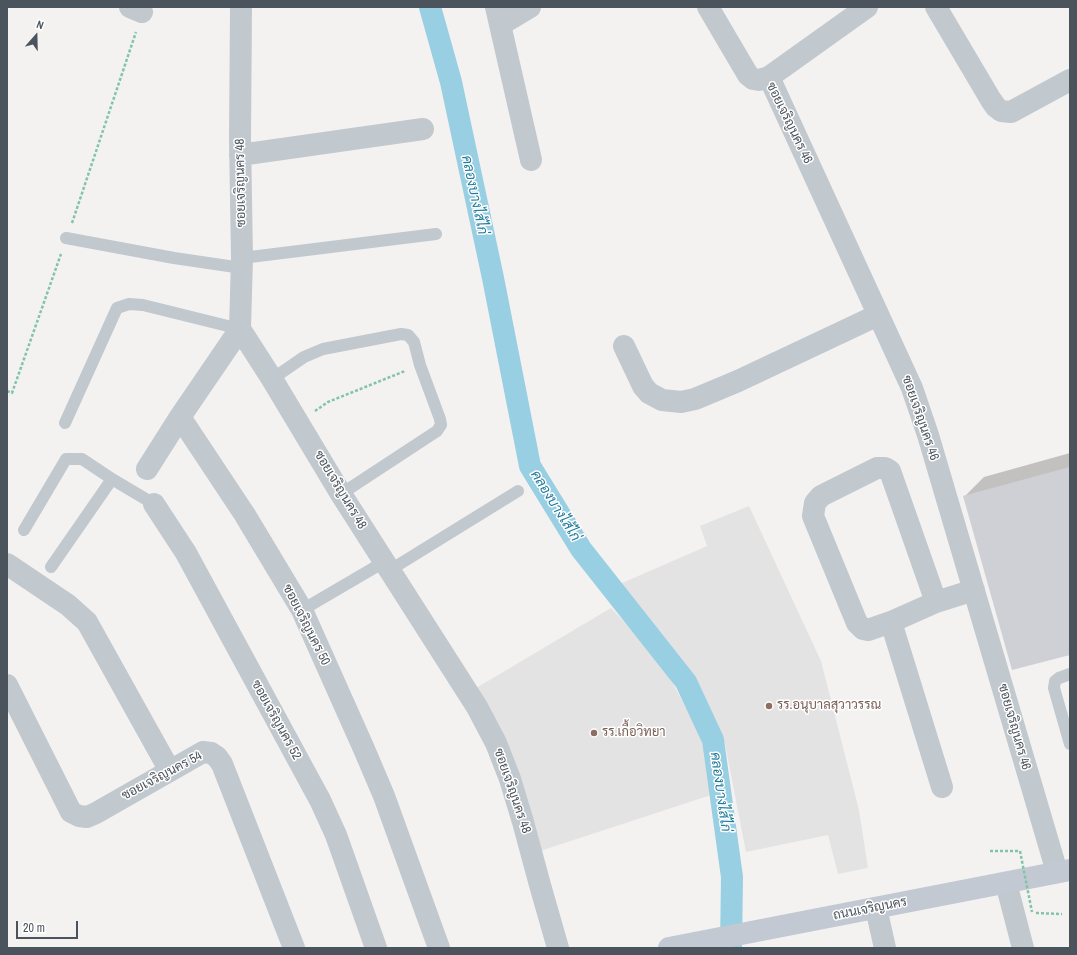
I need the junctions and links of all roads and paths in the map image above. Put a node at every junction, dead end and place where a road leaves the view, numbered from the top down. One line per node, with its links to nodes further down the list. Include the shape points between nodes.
1 (241, 7): 11 (street, ซอยเจริญนคร 48)
2 (530, 7): 7 (street)
3 (708, 7): 8 (street, ซอยเจริญนคร 46, via 748,75 759,80)
4 (867, 7): 8 (street)
5 (936, 7): 9 (street, via 991,100 1001,111 1011,112)
6 (136, 10): 14 (path)
7 (498, 16): 12 (street)
8 (769, 77): 16 (street, ซอยเจริญนคร 46)
9 (1070, 80)
10 (424, 129): 11 (street)
11 (240, 155): 15 (street, ซอยเจริญนคร 48)
12 (531, 160)
13 (436, 234): 15 (lane)
14 (66, 238): 15 (lane, via 174,258); 21 (path, via 12,394)
15 (242, 263): 17 (street, ซอยเจริญนคร 48)
16 (878, 315): 18 (street, via 738,381 681,402 662,400 649,393 643,386); 34 (street, ซอยเจริญนคร 46, via 919,408)
17 (240, 329): 20 (street, ซอยเจริญนคร 48); 22 (street); 23 (lane, via 143,305 129,304 117,308)
18 (624, 346)
19 (420, 365): 20 (lane, via 414,342 408,335 401,334 323,349 304,357); 24 (path, via 328,402); 28 (lane, via 441,425 437,431)
20 (272, 379): 24 (street, ซอยเจริญนคร 48)
21 (7, 391)
22 (180, 417): 25 (street); 36 (street, ซอยเจริญนคร 50, via 245,515)
23 (65, 423)
24 (299, 423): 28 (street, ซอยเจริญนคร 48)
25 (147, 468)
26 (112, 479): 29 (lane); 30 (lane, via 82,459 66,459); 33 (lane)
27 (518, 491): 32 (lane)
28 (341, 494): 32 (street, ซอยเจริญนคร 48)
29 (154, 504): 49 (street, ซอยเจริญนคร 52, via 186,553 320,800 336,835)
30 (24, 530)
31 (7, 564): 41 (street, via 68,605 87,622)
32 (387, 566): 36 (lane); 51 (street, ซอยเจริญนคร 48, via 463,683 496,744 524,822)
33 (51, 567)
34 (974, 590): 35 (street); 44 (street, ซอยเจริญนคร 46)
35 (936, 602): 37 (street); 37 (street, via 894,480 890,471 877,468 821,496 813,509 813,516 857,623 868,630)
36 (302, 610): 50 (street, ซอยเจริญนคร 50, via 384,796)
37 (891, 622): 42 (street)
38 (1070, 674): 40 (lane, via 1055,681 1054,688)
39 (7, 685): 41 (street, ซอยเจริญนคร 54, via 72,812 79,816 87,817 96,813)
40 (1070, 744)
41 (170, 770): 48 (street, ซอยเจริญนคร 54, via 203,752 211,753 222,764)
42 (942, 787)
43 (990, 851): 47 (path, bridge, via 1020,851 1032,912)
44 (1063, 871): 45 (main road, ถนนเจริญนคร)
45 (1006, 883): 46 (main road, ถนนเจริญนคร); 54 (street)
46 (876, 908): 52 (main road, ถนนเจริญนคร); 53 (street)
47 (1062, 914)
48 (294, 948)
49 (376, 948)
50 (439, 948)
51 (558, 948)
52 (669, 948)
53 (885, 948)
54 (1023, 948)

